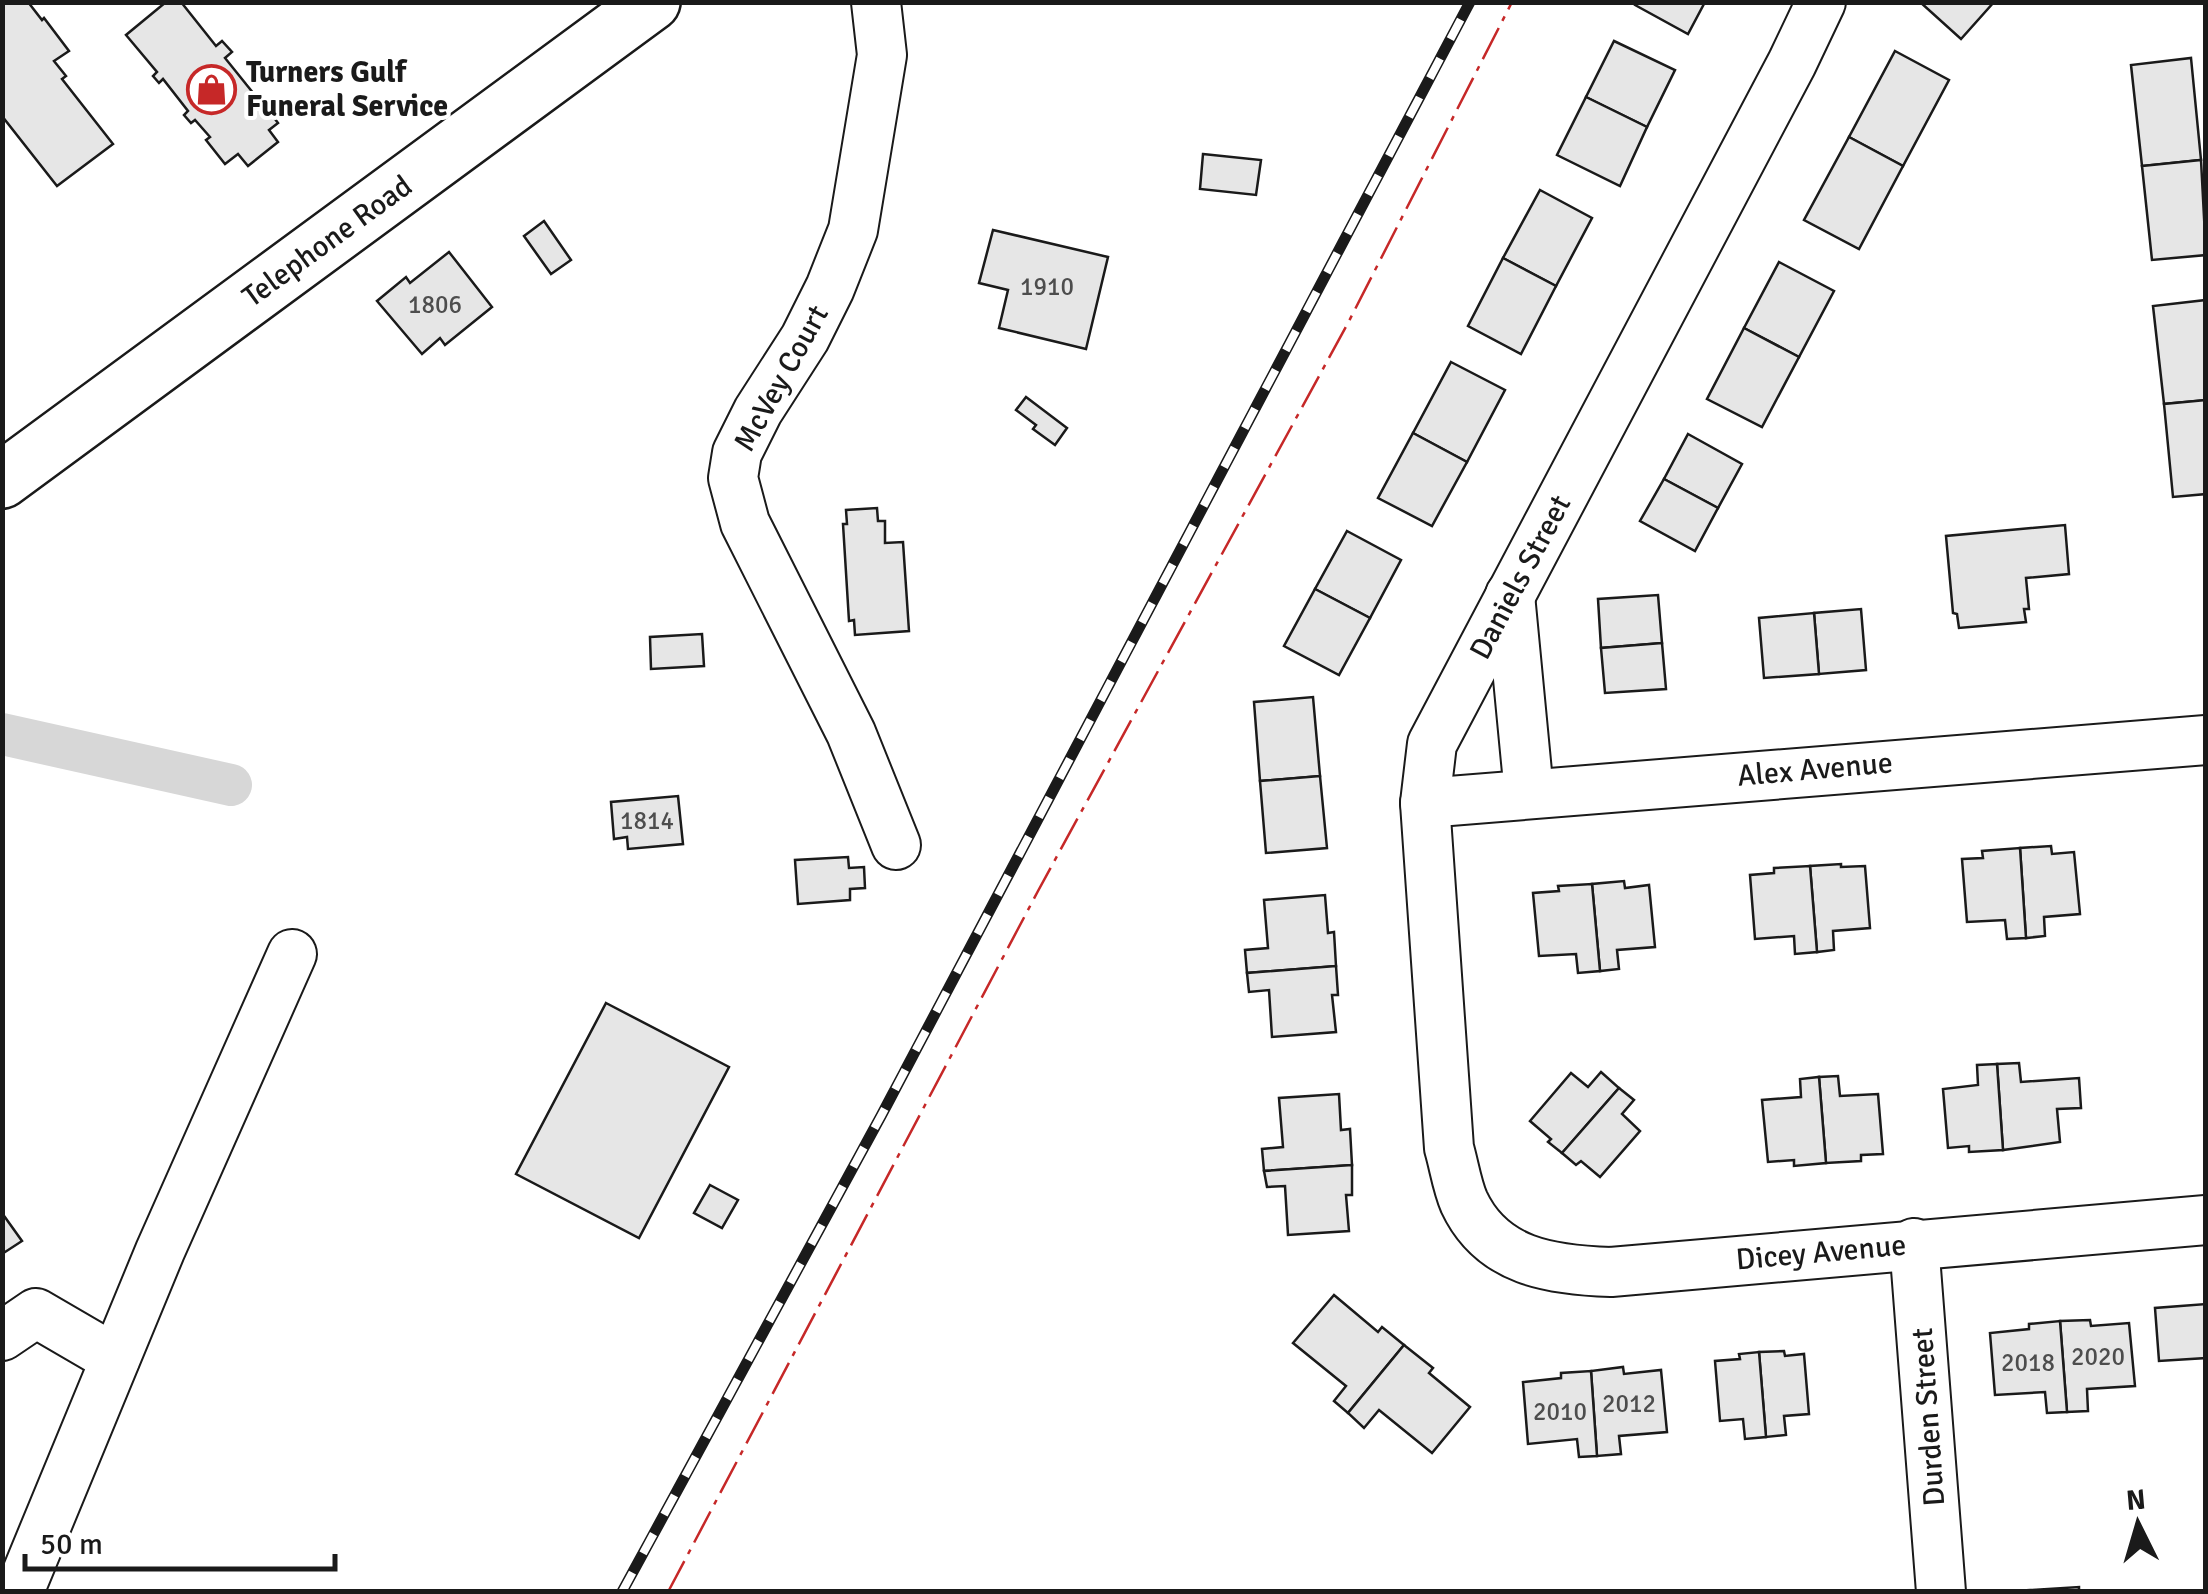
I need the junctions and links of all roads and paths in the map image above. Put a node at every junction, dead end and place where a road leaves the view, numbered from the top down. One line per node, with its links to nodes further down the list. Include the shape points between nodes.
1 (652, 2): 4 (main road, Telephone Road)
2 (876, 2): 9 (street, McVey Court, via 882,55 852,230 805,338 737,452 733,478 745,523 851,733)
3 (1821, 2): 5 (street, Daniels Street)
4 (2, 480)
5 (1510, 595): 7 (street); 8 (street, Daniels Street, via 1432,744)
6 (2206, 740): 7 (street, Alex Avenue)
7 (1529, 793): 8 (street, Alex Avenue)
8 (1425, 803): 11 (street, Daniels Street, via 1450,1148)
9 (896, 846)
10 (292, 954): 15 (street)
11 (1464, 1201): 13 (street, Dicey Avenue, via 1489,1240 1563,1270 1611,1272)
12 (2206, 1220): 13 (street, Dicey Avenue)
13 (1914, 1243): 17 (street, Durden Street)
14 (2, 1336): 15 (street, via 36,1313)
15 (115, 1359): 16 (street)
16 (18, 1592)
17 (1942, 1592)

